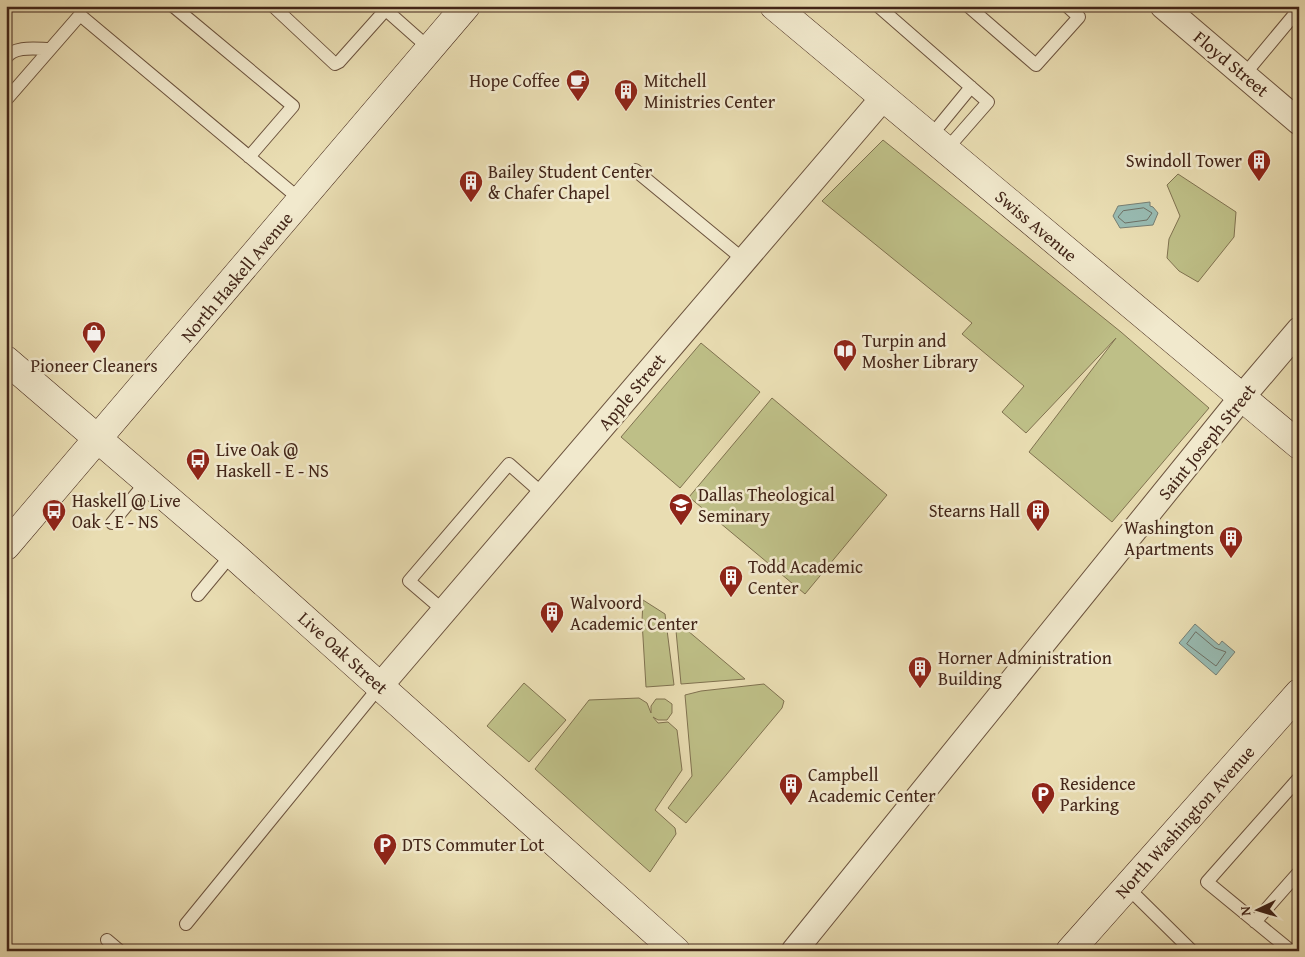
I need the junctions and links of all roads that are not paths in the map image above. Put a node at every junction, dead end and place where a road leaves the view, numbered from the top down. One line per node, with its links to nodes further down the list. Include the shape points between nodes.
1 (174, 6): 21 (lane, via 293,106)
2 (273, 6): 9 (lane, via 334,64)
3 (466, 6): 13 (street, North Haskell Avenue)
4 (774, 6): 17 (street, Swiss Avenue)
5 (878, 6): 16 (lane)
6 (968, 6): 7 (lane, via 1036,65 1079,16)
7 (1067, 6)
8 (1163, 6): 15 (street, Floyd Street)
9 (387, 8): 13 (lane)
10 (1299, 9): 15 (lane)
11 (84, 11): 12 (lane); 21 (lane)
12 (50, 49): 14 (lane, via 19,50); 18 (lane)
13 (430, 49): 23 (street, North Haskell Avenue)
14 (6, 58)
15 (1244, 75): 19 (street, Floyd Street)
16 (971, 87): 20 (lane); 20 (lane, via 988,102)
17 (883, 98): 20 (street, Swiss Avenue); 24 (street, Apple Street)
18 (6, 100)
19 (1299, 122)
20 (938, 144): 27 (street, Swiss Avenue)
21 (249, 157): 23 (lane)
22 (635, 170): 24 (lane)
23 (302, 201): 28 (street, North Haskell Avenue)
24 (744, 260): 31 (street, Apple Street)
25 (1299, 330): 27 (street, Saint Joseph Street)
26 (6, 360): 28 (street, Live Oak Street)
27 (1242, 397): 29 (street, Swiss Avenue); 47 (street, Saint Joseph Street)
28 (98, 439): 30 (street, Live Oak Street); 33 (street, North Haskell Avenue)
29 (1299, 445)
30 (147, 481): 32 (lane); 34 (street, Live Oak Street)
31 (544, 494): 36 (street, Apple Street); 36 (lane, via 509,464 409,582)
32 (112, 523)
33 (6, 546)
34 (232, 554): 35 (lane); 37 (street, Live Oak Street)
35 (198, 595)
36 (444, 611): 37 (street, Apple Street)
37 (380, 686): 43 (lane); 46 (street, Live Oak Street)
38 (1299, 693): 41 (street, North Washington Avenue)
39 (1299, 778): 42 (lane, via 1207,882)
40 (1299, 872): 42 (lane)
41 (1127, 887): 48 (street, North Washington Avenue); 49 (lane)
42 (1256, 922): 50 (lane)
43 (186, 924)
44 (107, 940): 45 (lane)
45 (120, 951)
46 (676, 951)
47 (794, 951)
48 (1070, 951)
49 (1192, 951)
50 (1291, 951)

